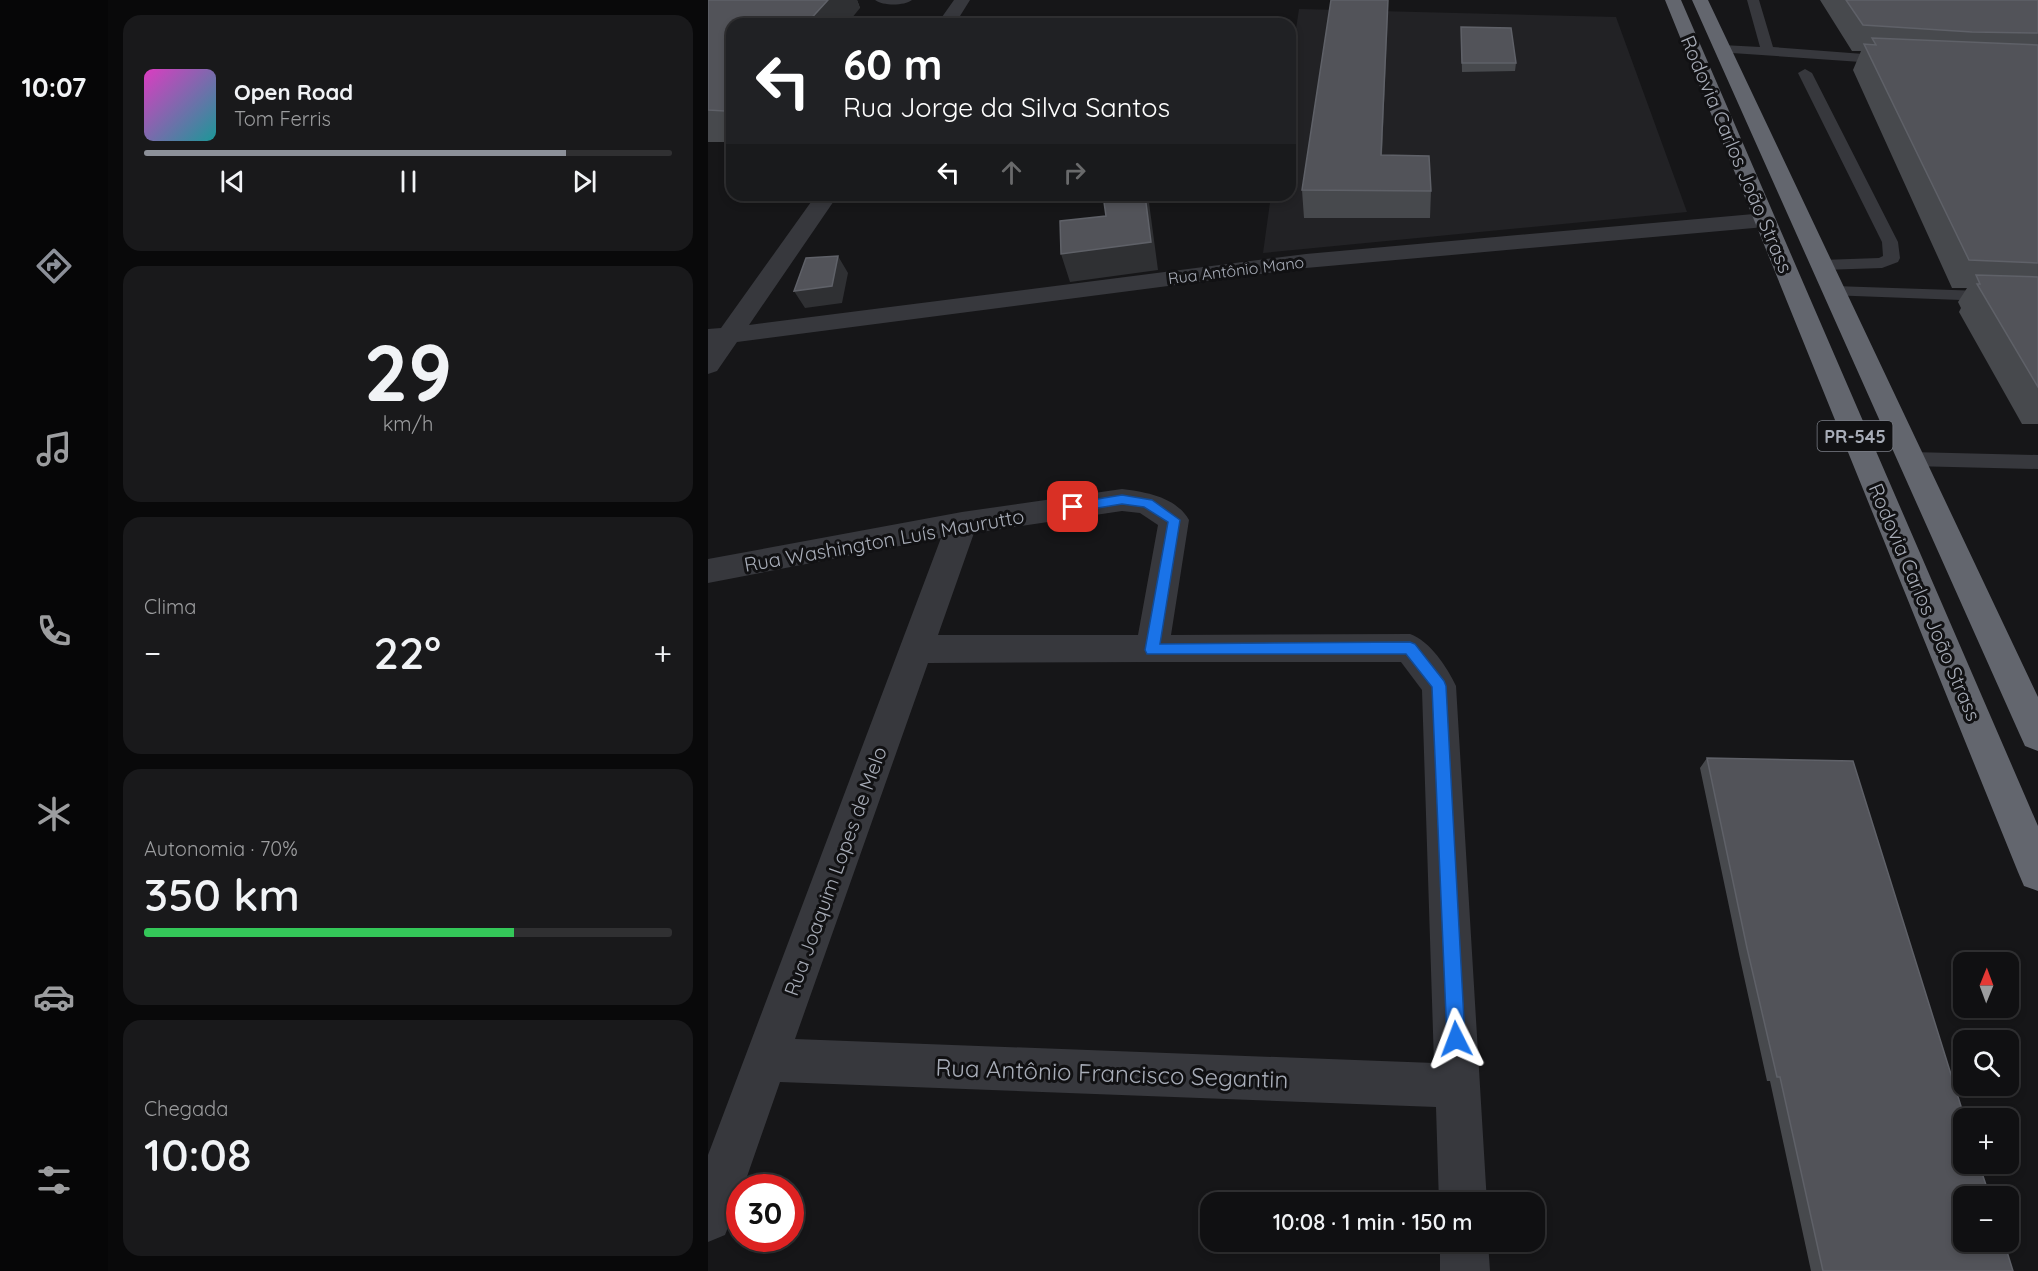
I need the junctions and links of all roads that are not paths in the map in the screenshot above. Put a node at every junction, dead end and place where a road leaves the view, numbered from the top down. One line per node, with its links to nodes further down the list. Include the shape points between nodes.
1 (881, 0): 2 (lane)
2 (906, 0)
3 (962, 0): 7 (street)
4 (1673, 0): 13 (highway, Rodovia Carlos João Strass / PR-545)
5 (1700, 0): 8 (highway, Rodovia Carlos João Strass / PR-545)
6 (1754, 0): 9 (lane)
7 (950, 18)
8 (1722, 49): 9 (lane); 14 (highway, Rodovia Carlos João Strass / PR-545)
9 (1768, 51): 10 (lane)
10 (1902, 60)
11 (1805, 73): 14 (lane, via 1890,242 1892,258 1882,263)
12 (822, 201): 17 (street)
13 (1765, 220): 17 (street, Rua Antônio Mano, via 1306,261); 26 (highway, Rodovia Carlos João Strass / PR-545)
14 (1822, 266): 15 (highway, Rodovia Carlos João Strass / PR-545)
15 (1834, 291): 16 (lane); 19 (highway, Rodovia Carlos João Strass / PR-545)
16 (2038, 298)
17 (719, 336): 18 (street)
18 (708, 365)
19 (1911, 459): 20 (lane); 25 (highway, Rodovia Carlos João Strass / PR-545)
20 (2038, 462)
21 (962, 523): 22 (street, Rua Washington Luís Maurutto); 23 (street, Rua Joaquim Lopes de Melo); 24 (street, Rua Washington Luís Maurutto, via 1122,500 1147,503 1174,520)
22 (708, 571)
23 (916, 649): 24 (street); 27 (street, Rua Joaquim Lopes de Melo)
24 (1152, 650): 28 (street, via 1410,648 1439,686)
25 (2038, 735)
26 (2038, 872)
27 (766, 1060): 28 (street, Rua Antônio Francisco Segantin); 30 (street, Rua Joaquim Lopes de Melo)
28 (1459, 1086): 29 (street)
29 (1463, 1192)
30 (708, 1218)
31 (1464, 1252): 32 (street)
32 (1465, 1271)

